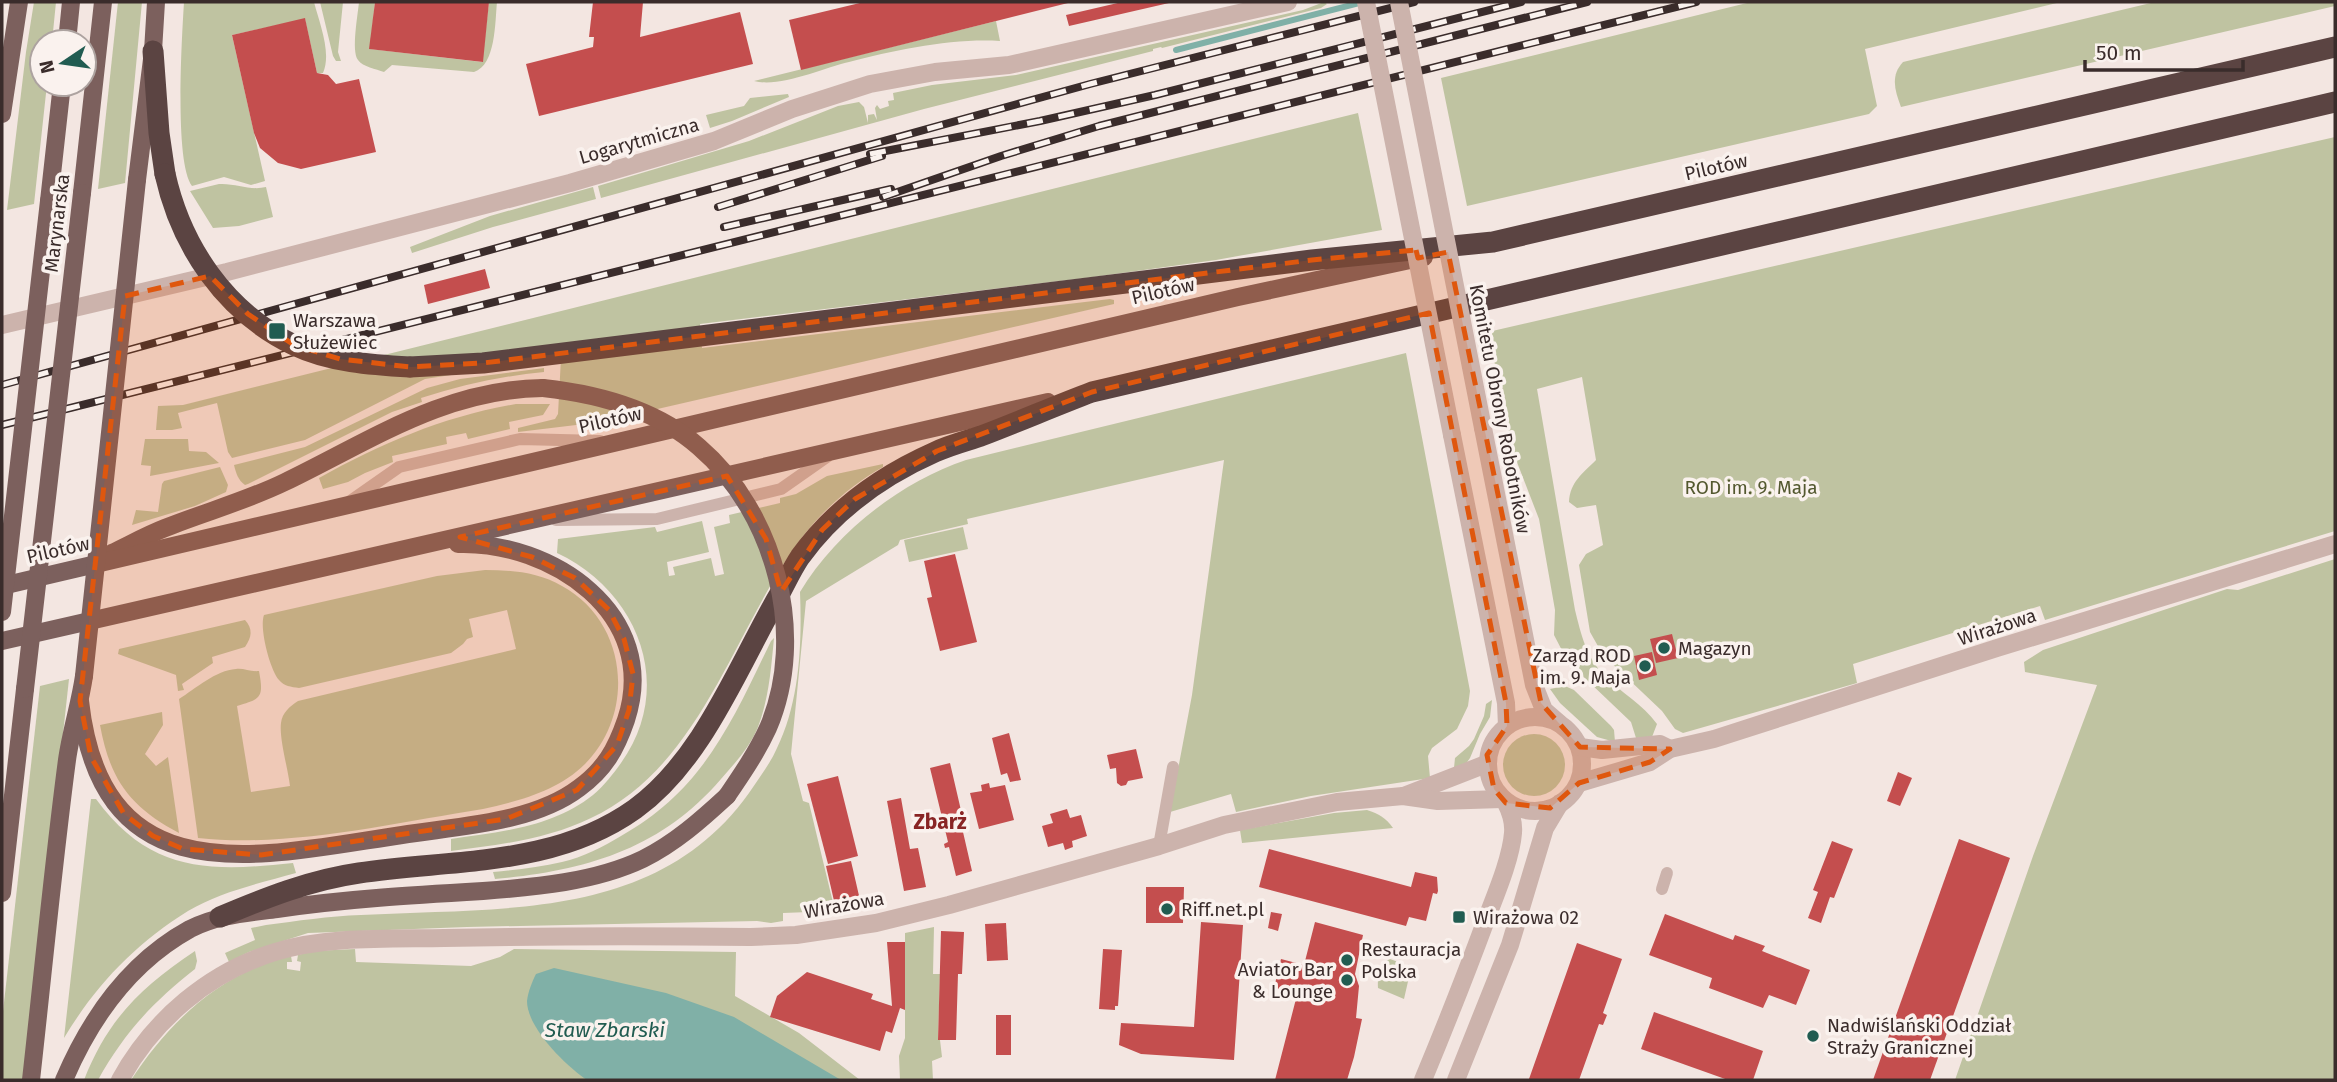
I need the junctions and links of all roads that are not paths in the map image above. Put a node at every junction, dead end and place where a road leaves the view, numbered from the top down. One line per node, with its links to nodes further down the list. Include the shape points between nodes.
1 (19, 2): 13 (main road)
2 (71, 2): 8 (main road)
3 (103, 2): 41 (main road, Marynarska, bridge)
4 (156, 2): 10 (main road)
5 (1288, 2): 15 (street, Logarytmiczna, via 1009,65 870,84 792,108 714,141 570,183)
6 (1366, 2): 29 (street, bridge)
7 (1399, 2): 28 (street, Komitetu Obrony Robotników, bridge, via 1534,685 1544,710)
8 (68, 28)
9 (2335, 47): 14 (highway, Pilotów)
10 (153, 51): 14 (highway, bridge, via 165,174 179,221 208,274 268,330 294,345 374,365 483,363 1312,260); 27 (main road, bridge)
11 (60, 98): 25 (main road, Marynarska, bridge)
12 (2335, 102): 16 (highway)
13 (2, 112)
14 (1493, 242): 17 (main road, Pilotów)
15 (2, 325)
16 (1092, 391): 18 (main road); 42 (highway, via 937,451 855,499 800,558 695,746 663,785 635,809 564,845 476,862 332,878)
17 (618, 442): 19 (main road, Pilotów); 19 (lane, via 520,439 399,467)
18 (848, 448): 20 (main road); 20 (lane, via 823,458 781,489 670,516)
19 (343, 506): 23 (main road, Pilotów)
20 (538, 519): 21 (main road)
21 (430, 544): 26 (main road); 27 (main road, via 481,545 532,557 575,578 609,610 624,639 633,674 629,710 617,745 600,771 549,805 506,819 280,853 197,852 168,844 124,814 90,757)
22 (2335, 544): 31 (street, Wirażowa)
23 (78, 569): 24 (main road, Pilotów); 42 (main road, bridge, via 165,528 284,483 435,408 482,394 543,388 613,401 678,431 725,475 766,540 781,592 784,647 768,726 727,796 673,843 592,876 537,887 340,900)
24 (2, 586)
25 (2, 612)
26 (2, 641)
27 (80, 701): 43 (main road, via 63,786)
28 (1559, 723): 29 (street, via 1532,718); 30 (street)
29 (1507, 726): 32 (street, via 1489,747)
30 (1580, 747): 31 (street, Wirażowa, via 1602,750 1660,744); 34 (street)
31 (1670, 749): 34 (street, Wirażowa, via 1650,762)
32 (1486, 764): 35 (street, Wirażowa); 36 (street, via 1493,789)
33 (1173, 766): 38 (lane)
34 (1579, 783): 37 (street)
35 (1404, 796): 36 (street, Wirażowa); 38 (street, Wirażowa, via 1337,802 1224,825)
36 (1504, 801): 37 (street, via 1528,809); 46 (street, via 1513,836 1482,931)
37 (1560, 803): 47 (street, via 1545,828 1510,945)
38 (1159, 846): 45 (street, Wirażowa, via 876,923 796,935 410,939 312,944 277,951 229,972 190,997 152,1034)
39 (1667, 873): 40 (lane)
40 (1662, 889)
41 (2, 893)
42 (220, 917): 44 (main road, via 163,946 134,971 102,1009)
43 (31, 1080)
44 (64, 1080)
45 (120, 1080)
46 (1423, 1080)
47 (1456, 1080)

